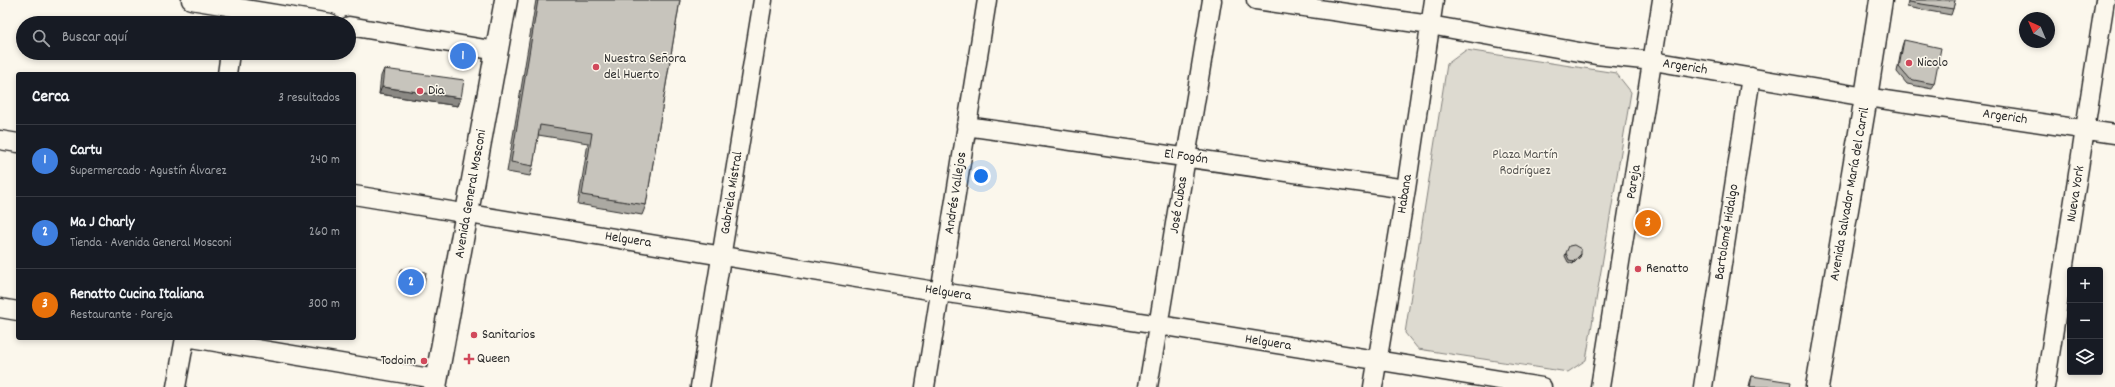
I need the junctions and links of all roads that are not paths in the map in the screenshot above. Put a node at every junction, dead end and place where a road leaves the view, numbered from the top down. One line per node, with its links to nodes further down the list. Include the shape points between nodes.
1 (191, 0): 11 (street)
2 (506, 0): 15 (street, Avenida General Mosconi)
3 (764, 0): 30 (street, Gabriela Mistral)
4 (987, 0): 21 (street, Andrés Vallejos)
5 (1212, 0): 26 (street, José Cubas)
6 (1256, 0): 13 (street, Argerich)
7 (1434, 0): 13 (street, Habana)
8 (1662, 0): 17 (street, Pareja)
9 (1881, 0): 20 (street, Avenida Salvador María del Carril)
10 (2105, 0): 22 (street, Nueva York)
11 (237, 10): 12 (street)
12 (280, 16)
13 (1430, 25): 17 (street, Argerich, via 1596,55); 27 (street, Habana)
14 (356, 27): 15 (street)
15 (497, 51): 29 (street, Avenida General Mosconi)
16 (229, 60): 18 (street)
17 (1653, 61): 19 (street, Argerich); 45 (street, Pareja)
18 (227, 72)
19 (1752, 77): 20 (street, Argerich); 46 (street, Bartolomé Hidalgo)
20 (1866, 97): 22 (street, Argerich); 47 (street, Avenida Salvador María del Carril)
21 (966, 126): 26 (street, El Fogón); 31 (street, Andrés Vallejos)
22 (2086, 129): 23 (street, Argerich); 48 (street, Nueva York)
23 (2115, 134)
24 (0, 140): 25 (street)
25 (16, 143)
26 (1187, 156): 27 (street, El Fogón); 34 (street, José Cubas)
27 (1406, 189): 37 (street, Habana)
28 (356, 195): 29 (street, Helguera)
29 (467, 213): 30 (street, Helguera); 38 (street, Avenida General Mosconi)
30 (722, 255): 31 (street, Helguera); 40 (street, Gabriela Mistral)
31 (941, 292): 34 (street, Helguera); 41 (street, Andrés Vallejos)
32 (0, 308): 33 (street)
33 (16, 311)
34 (1159, 325): 37 (street, Helguera); 42 (street, José Cubas)
35 (185, 340): 39 (street)
36 (203, 340): 38 (street)
37 (1377, 361): 43 (street, Habana); 44 (street, Helguera)
38 (436, 383)
39 (176, 387)
40 (700, 387)
41 (925, 387)
42 (1148, 387)
43 (1373, 387)
44 (1542, 387)
45 (1600, 387)
46 (1703, 387)
47 (1817, 387)
48 (2045, 387)

